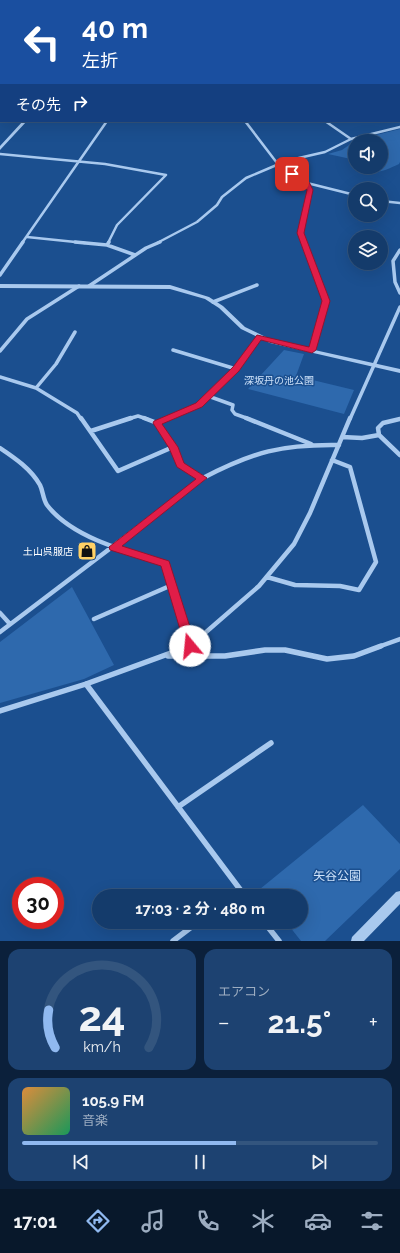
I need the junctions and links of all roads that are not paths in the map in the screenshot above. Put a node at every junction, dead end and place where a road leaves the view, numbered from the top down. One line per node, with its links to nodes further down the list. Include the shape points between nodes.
1 (24, 122): 9 (street)
2 (107, 122): 11 (street)
3 (246, 122): 12 (street)
4 (328, 122): 7 (street)
5 (400, 127): 6 (street)
6 (369, 134)
7 (348, 135)
8 (348, 141): 12 (street, via 338,148 321,154)
9 (0, 149)
10 (0, 154): 11 (street)
11 (80, 161): 17 (street); 18 (street, via 166,175 117,225)
12 (278, 164): 13 (street); 20 (street, via 246,178 197,222)
13 (307, 183): 14 (street); 32 (street, via 310,190 309,198 300,233 326,301)
14 (348, 193)
15 (388, 202): 16 (street)
16 (400, 203)
17 (27, 237): 18 (street); 21 (street)
18 (107, 245): 20 (street)
19 (400, 250): 26 (street, via 392,261 395,282)
20 (135, 255): 25 (street)
21 (0, 275)
22 (258, 284): 27 (street)
23 (0, 286): 24 (street)
24 (79, 286): 25 (street); 33 (street, via 26,319)
25 (89, 286): 27 (street, via 170,287)
26 (400, 293)
27 (213, 302): 30 (street)
28 (400, 307): 34 (street)
29 (75, 332): 38 (street, via 56,364)
30 (259, 337): 32 (street); 35 (street)
31 (173, 350): 35 (street)
32 (312, 350): 34 (street)
33 (0, 351)
34 (376, 364): 36 (street); 44 (street)
35 (236, 369): 39 (street)
36 (400, 371)
37 (0, 377): 38 (street)
38 (36, 388): 42 (street, via 77,413)
39 (208, 396): 41 (street, via 199,405); 45 (street, via 234,405 232,410 235,414)
40 (400, 420): 43 (street, via 383,423 378,428)
41 (157, 423): 42 (street, via 138,416); 47 (street)
42 (91, 431): 47 (street, via 118,471)
43 (379, 436): 44 (street); 49 (street)
44 (342, 437): 46 (street)
45 (311, 444): 46 (street); 51 (street, via 259,453)
46 (339, 445): 50 (street)
47 (173, 447): 51 (street, via 181,465)
48 (0, 448): 52 (street, via 28,470 40,485 46,503 77,531)
49 (400, 455)
50 (332, 460): 53 (street, via 312,511 294,544); 53 (street, via 350,467 376,562 359,590 340,586 295,585)
51 (203, 478): 52 (street)
52 (114, 547): 54 (street, via 166,563); 57 (street)
53 (266, 577): 60 (street, via 236,608)
54 (172, 584): 56 (street); 60 (street)
55 (0, 613): 57 (street)
56 (94, 619)
57 (10, 624): 58 (street)
58 (0, 632)
59 (400, 639): 61 (street, via 354,656 327,659 285,650 225,656)
60 (190, 646): 61 (street)
61 (164, 656): 62 (street)
62 (86, 684): 63 (street); 65 (street)
63 (0, 711)
64 (271, 743): 65 (street)
65 (178, 807): 66 (street)
66 (239, 889)
67 (400, 896): 72 (street)
68 (188, 929): 70 (street)
69 (269, 929): 71 (street)
70 (172, 941)
71 (278, 941)
72 (356, 941)

